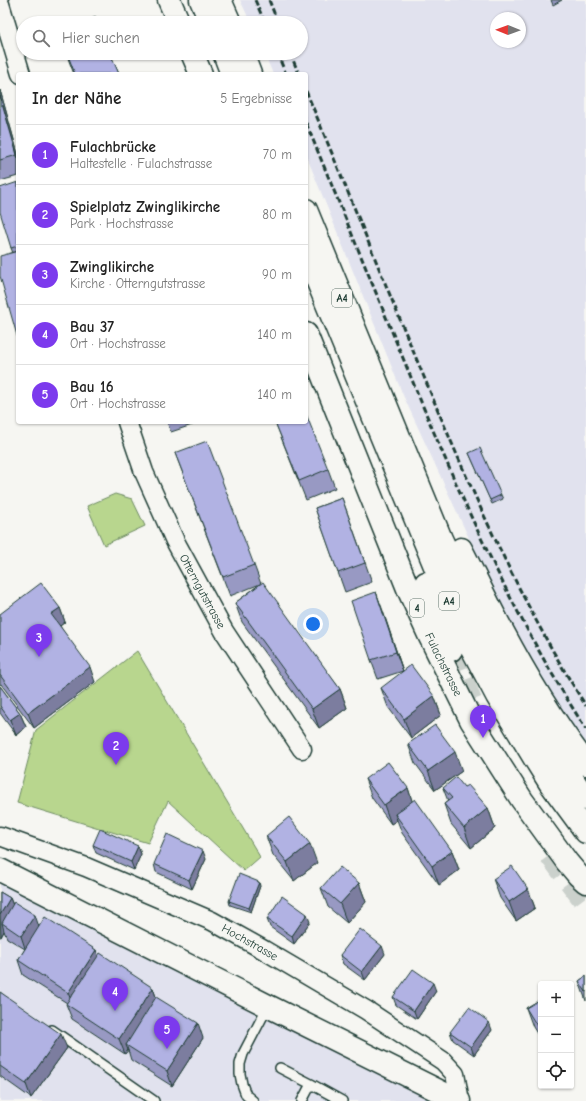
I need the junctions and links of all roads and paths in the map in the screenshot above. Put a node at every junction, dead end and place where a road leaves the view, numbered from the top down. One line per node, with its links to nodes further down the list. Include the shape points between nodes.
1 (169, 0): 5 (main road)
2 (201, 0): 6 (main road)
3 (220, 0): 7 (main road)
4 (0, 4): 8 (street)
5 (176, 16)
6 (208, 16)
7 (227, 16)
8 (16, 57)
9 (17, 60): 13 (street)
10 (195, 60): 14 (main road)
11 (227, 60): 15 (main road)
12 (245, 60): 16 (main road)
13 (20, 72)
14 (200, 72)
15 (231, 72)
16 (249, 72)
17 (308, 215): 21 (main road, A4)
18 (308, 258): 20 (main road, A4)
19 (308, 339): 30 (main road, Fulachstrasse / 4, via 409,591 471,720 522,800 567,862)
20 (358, 380): 23 (main road, via 422,572); 27 (main road, A4, via 458,622 531,753)
21 (379, 387): 25 (main road, via 501,629 552,715); 26 (main road, A4, via 441,538 480,623 540,732)
22 (128, 424): 24 (street, Otterngutstrasse, via 144,472 175,541 224,631)
23 (451, 650)
24 (302, 749)
25 (586, 764)
26 (586, 799)
27 (586, 832)
28 (0, 836): 39 (street, Hochstrasse, via 86,867 212,921 264,950 366,1010 443,1061 455,1074)
29 (0, 870): 31 (main road, Hochstrasse)
30 (586, 882)
31 (268, 1006): 36 (lane, via 240,1064 246,1095); 39 (main road, Hochstrasse)
32 (45, 1025): 35 (lane)
33 (280, 1068): 34 (lane)
34 (311, 1084): 37 (lane); 38 (lane)
35 (154, 1101)
36 (254, 1101)
37 (302, 1101)
38 (342, 1101)
39 (459, 1101)

